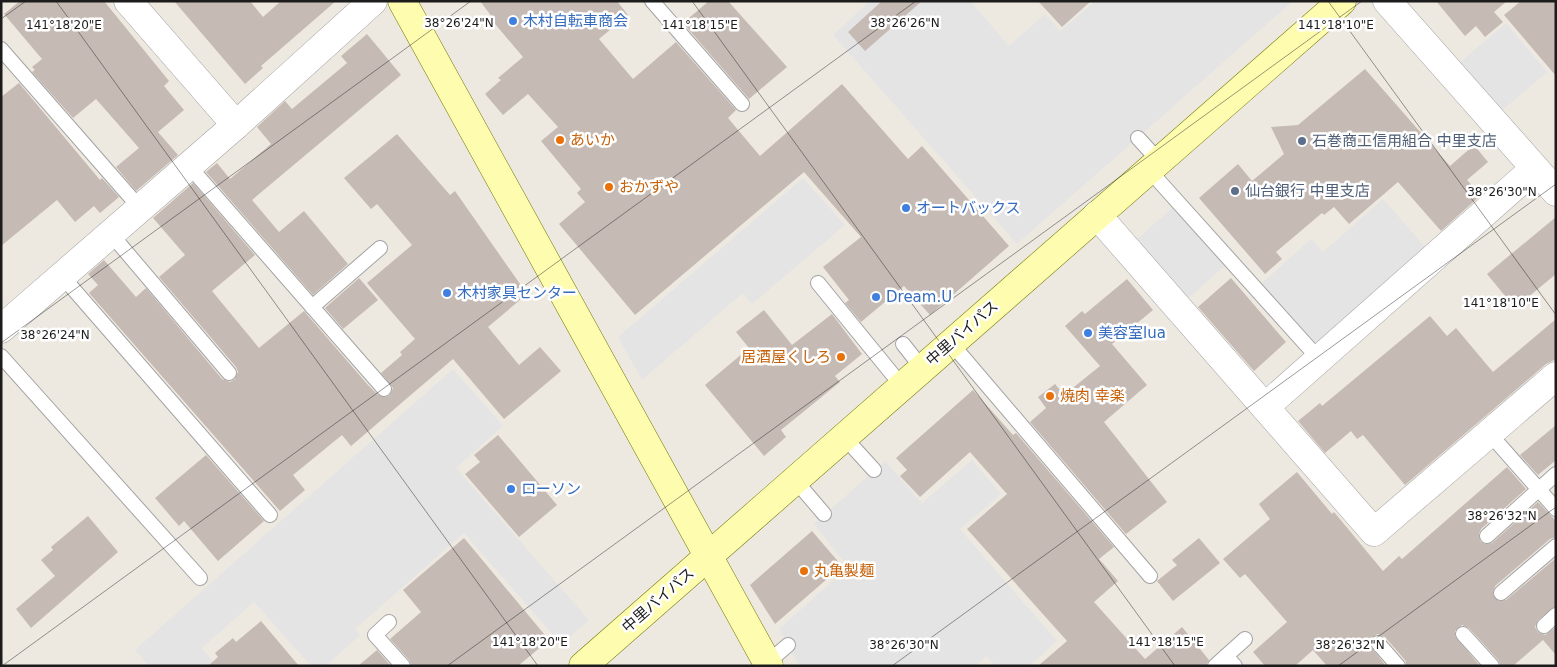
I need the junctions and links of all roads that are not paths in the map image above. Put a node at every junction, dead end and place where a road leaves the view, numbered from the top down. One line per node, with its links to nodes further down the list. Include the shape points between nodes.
1 (128, 1): 9 (street)
2 (373, 1): 9 (street)
3 (402, 1): 44 (street)
4 (652, 1): 8 (lane)
5 (1342, 1): 11 (street, 中里バイパス)
6 (1387, 1): 13 (street)
7 (1, 49): 15 (lane)
8 (742, 104)
9 (236, 125): 12 (street)
10 (1138, 138): 11 (lane)
11 (1154, 165): 16 (street, 中里バイパス); 26 (lane)
12 (189, 166): 15 (street); 21 (lane)
13 (1534, 169): 14 (street); 26 (street)
14 (1556, 192)
15 (140, 208): 17 (street)
16 (1097, 216): 24 (street, 中里バイパス); 32 (street)
17 (111, 234): 19 (street); 28 (lane)
18 (380, 248): 21 (lane)
19 (62, 276): 22 (street); 41 (lane)
20 (818, 283): 30 (lane)
21 (312, 307): 31 (lane)
22 (1, 329)
23 (903, 344): 27 (lane)
24 (951, 344): 27 (street, 中里バイパス); 45 (lane)
25 (1, 356): 46 (lane)
26 (1320, 359): 32 (street)
27 (922, 368): 30 (street, 中里バイパス)
28 (229, 373)
29 (1556, 376): 33 (street)
30 (902, 386): 34 (street, 中里バイパス)
31 (384, 389)
32 (1265, 407): 33 (street, via 1374,532)
33 (1490, 433): 38 (lane)
34 (844, 436): 35 (lane); 37 (street, 中里バイパス)
35 (874, 470)
36 (1556, 474): 38 (lane)
37 (794, 480): 40 (lane); 44 (street, 中里バイパス)
38 (1538, 489): 39 (lane); 42 (lane)
39 (1556, 509)
40 (824, 514)
41 (270, 515)
42 (1487, 536)
43 (1556, 546): 47 (lane)
44 (707, 557): 56 (street); 58 (street, 中里バイパス)
45 (1150, 576)
46 (200, 578)
47 (1501, 593)
48 (1556, 615): 50 (lane)
49 (389, 622): 57 (lane, via 375,634)
50 (1544, 626)
51 (1462, 634): 61 (lane)
52 (1245, 639): 55 (lane)
53 (1378, 643): 60 (lane)
54 (788, 645): 56 (lane)
55 (1231, 661): 59 (lane)
56 (768, 664)
57 (403, 666)
58 (583, 666)
59 (1215, 666)
60 (1398, 666)
61 (1492, 666)

